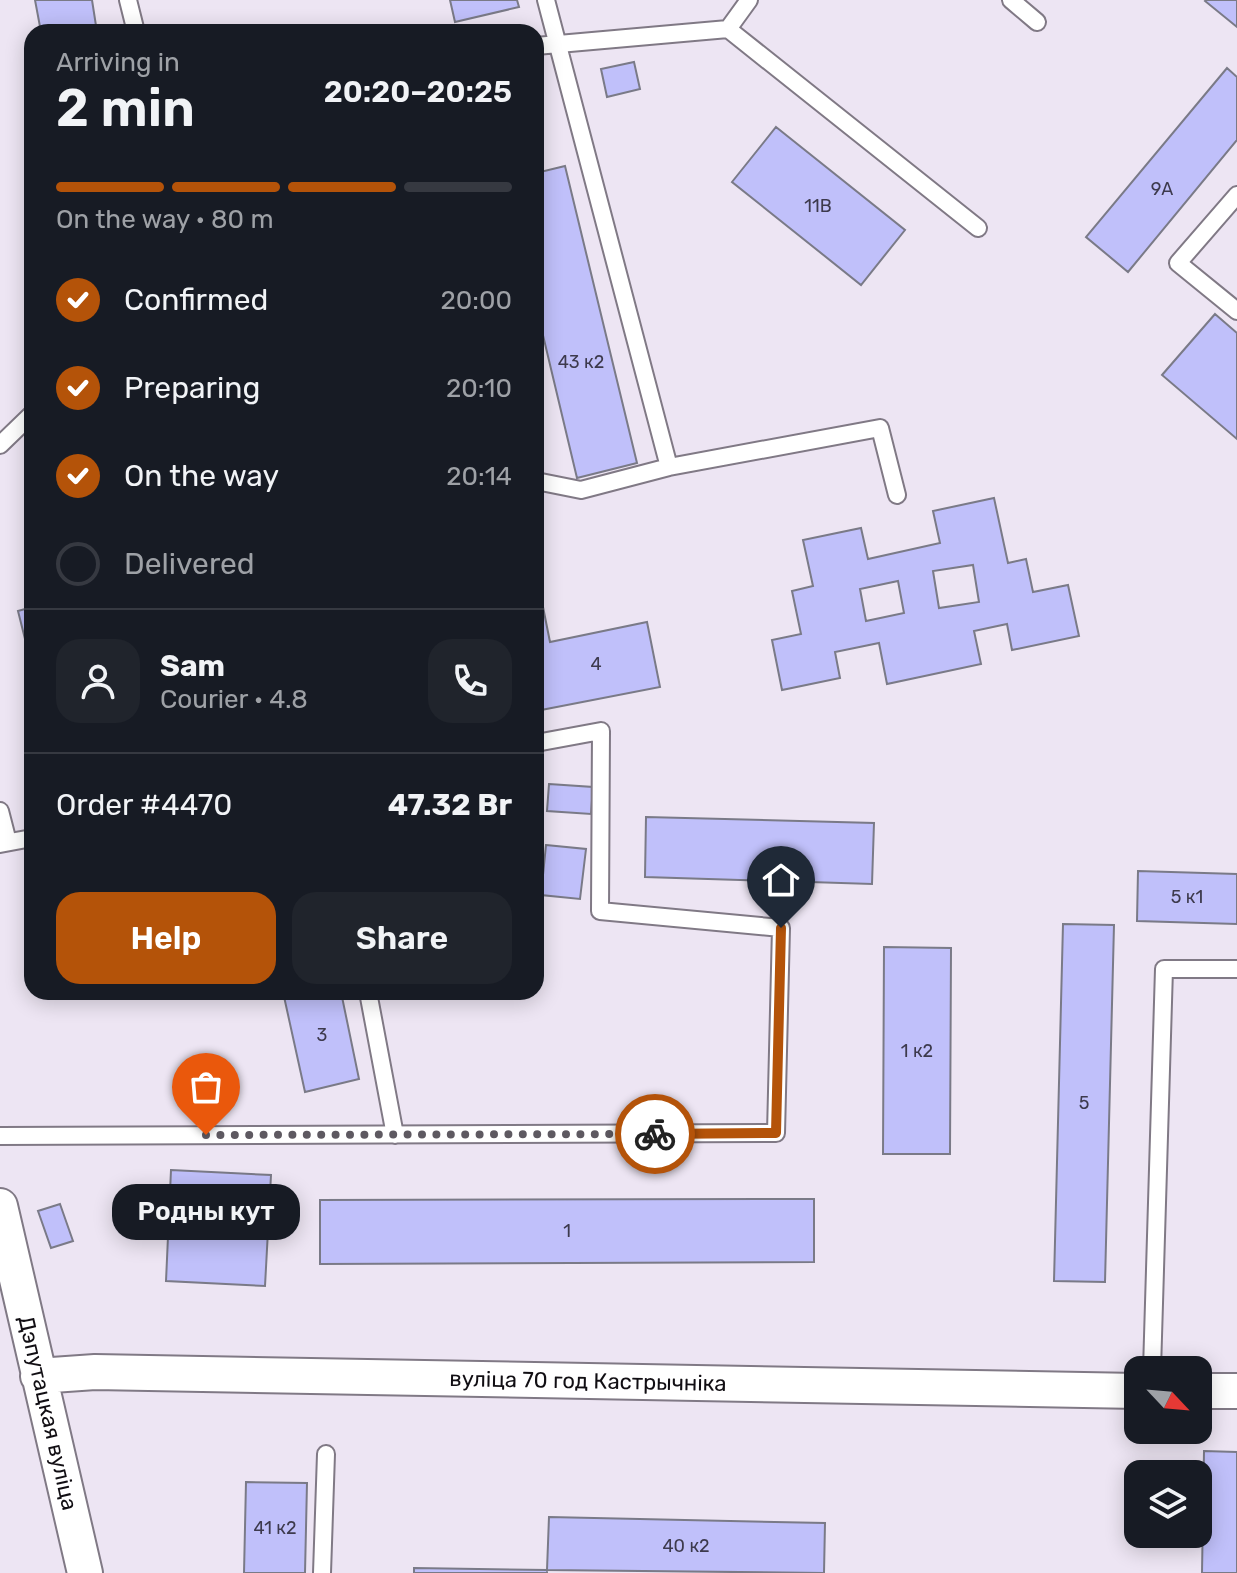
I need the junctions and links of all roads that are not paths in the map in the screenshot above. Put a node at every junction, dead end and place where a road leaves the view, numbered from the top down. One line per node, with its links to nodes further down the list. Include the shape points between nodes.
1 (128, 0): 6 (lane)
2 (546, 0): 8 (lane)
3 (749, 0): 7 (lane)
4 (1011, 0): 5 (lane)
5 (1037, 22)
6 (134, 24)
7 (728, 29): 8 (lane); 11 (lane)
8 (557, 43): 9 (lane); 15 (lane)
9 (544, 45)
10 (1237, 195): 12 (lane, via 1178,263)
11 (978, 228)
12 (1237, 311)
13 (24, 422): 14 (lane)
14 (0, 445)
15 (669, 467): 16 (lane, via 581,490); 17 (lane, via 880,428)
16 (544, 483)
17 (897, 495)
18 (544, 742): 24 (lane, via 601,731 600,911 781,928 776,1133)
19 (0, 811): 21 (lane)
20 (24, 839): 21 (lane)
21 (4, 843)
22 (1237, 969): 27 (lane, via 1164,969)
23 (370, 1000): 24 (lane)
24 (395, 1135): 25 (lane)
25 (0, 1136)
26 (0, 1206): 28 (street, Дэпутацкая вуліца)
27 (1152, 1356)
28 (38, 1376): 29 (street, вуліца 70 год Кастрычніка, via 95,1372); 33 (street, Дэпутацкая вуліца)
29 (1124, 1391)
30 (1212, 1391): 31 (street)
31 (1237, 1391)
32 (326, 1454): 34 (lane)
33 (85, 1573)
34 (322, 1573)

